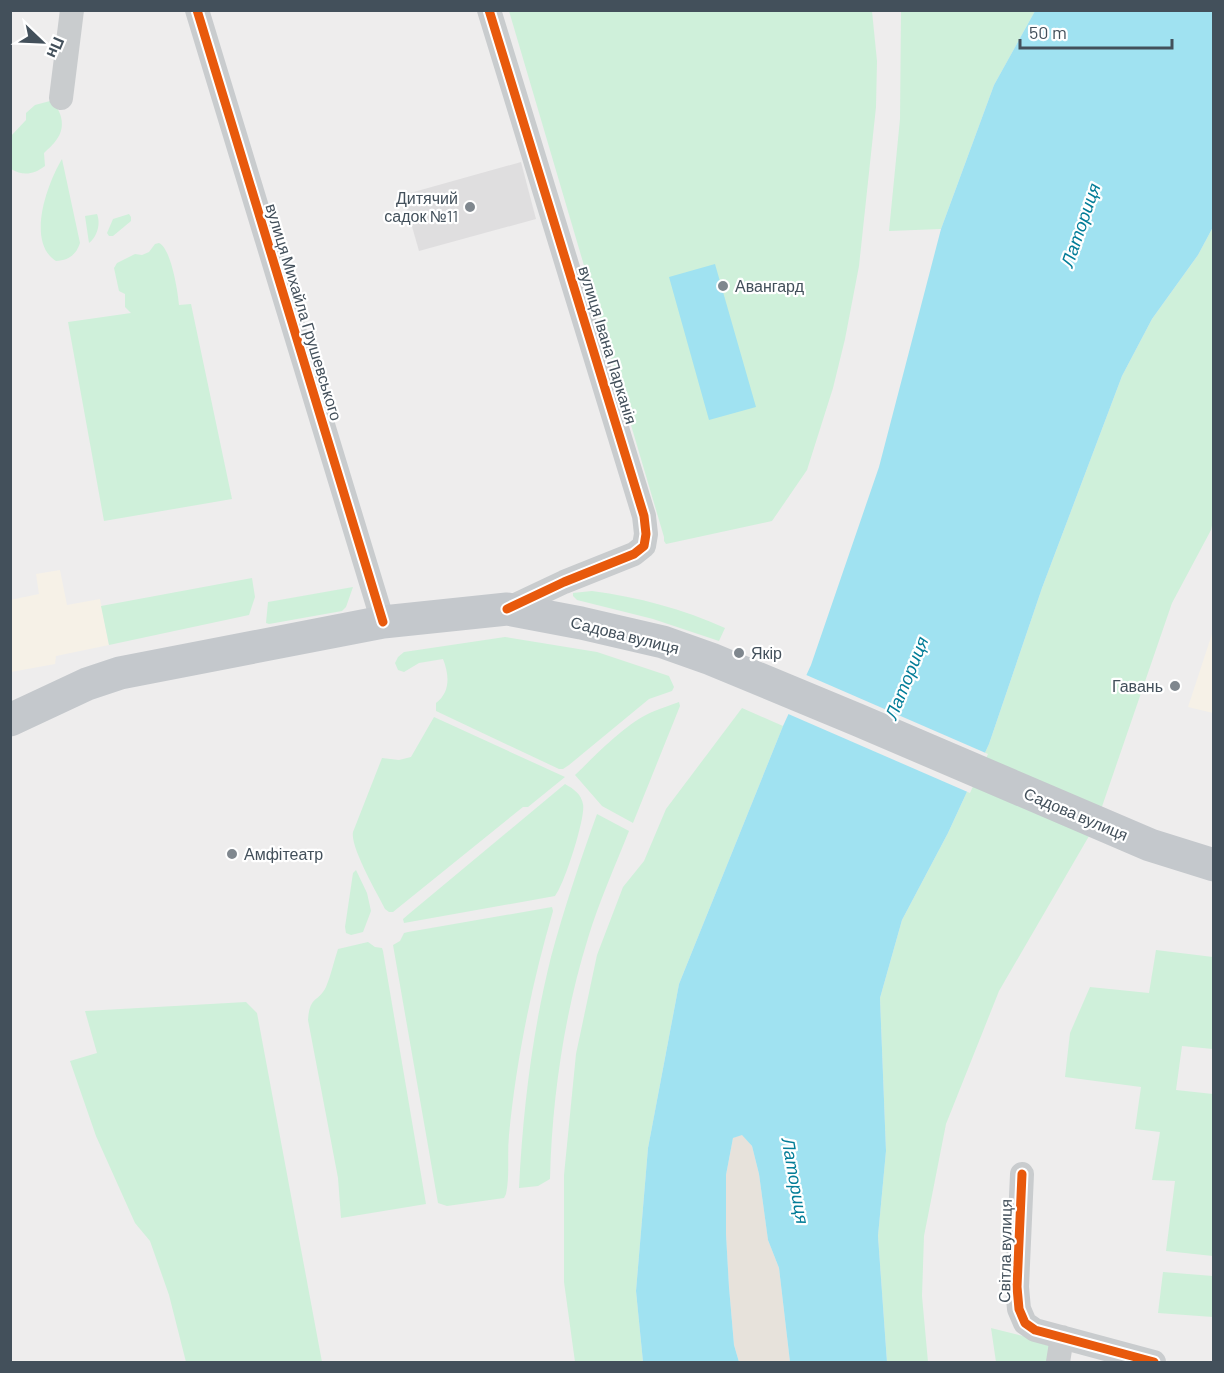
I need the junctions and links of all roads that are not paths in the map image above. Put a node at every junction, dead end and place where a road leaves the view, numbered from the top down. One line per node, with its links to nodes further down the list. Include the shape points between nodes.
1 (72, 10): 4 (street)
2 (197, 10): 6 (street, вулиця Михайла Грушевського)
3 (489, 10): 5 (street, вулиця Івана Парканія, via 644,516 646,534 644,546 633,554)
4 (61, 98)
5 (507, 609): 6 (main road, Садова вулиця); 8 (main road, Садова вулиця, via 663,642 1150,846)
6 (383, 622): 7 (main road, Садова вулиця, via 120,673)
7 (10, 720)
8 (1214, 865)
9 (1022, 1174): 10 (street, Світла вулиця, via 1019,1309 1025,1323 1035,1330)
10 (1062, 1337): 11 (street); 12 (street, Світла вулиця)
11 (1058, 1362)
12 (1154, 1362)

